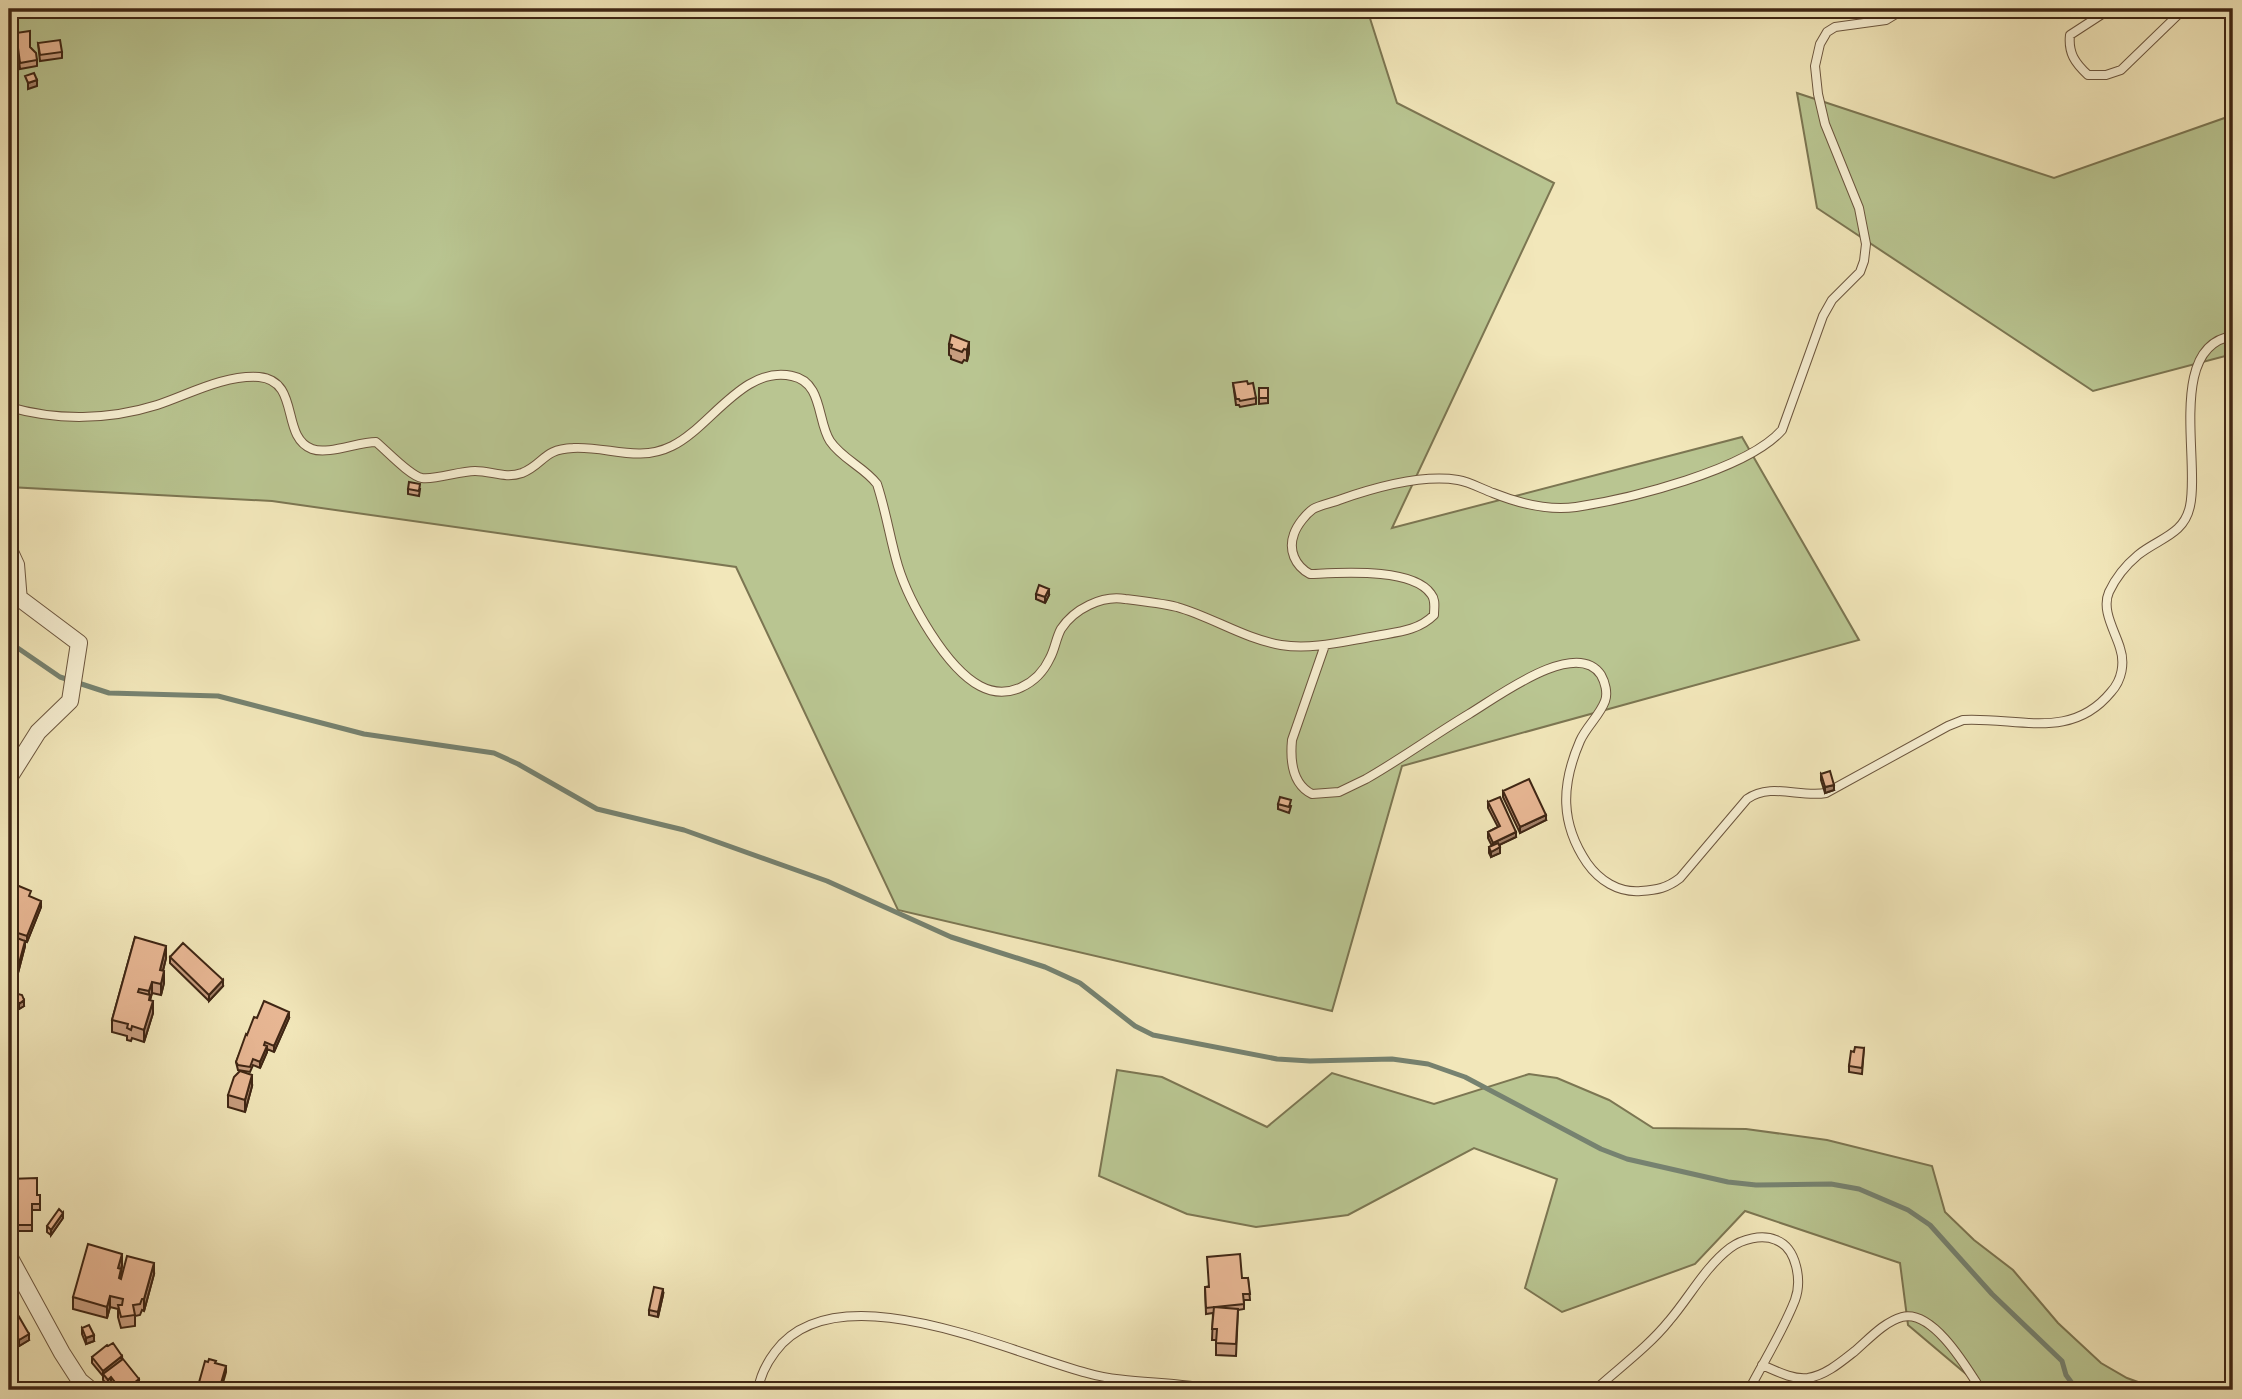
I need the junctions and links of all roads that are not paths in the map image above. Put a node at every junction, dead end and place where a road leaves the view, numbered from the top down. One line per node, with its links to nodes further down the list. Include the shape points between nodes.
1 (1904, 9): 8 (lane, via 1886,20 1835,27 1820,44 1815,66 1818,94 1825,124 1859,208 1866,244 1860,272 1823,316 1788,420 1777,436 1755,453 1695,477 1572,508 1535,506 1445,479 1390,484 1313,509 1294,532 1294,558 1301,569 1310,574 1380,573 1412,581 1426,588 1435,603 1434,615 1416,628)
2 (2110, 9): 3 (lane, via 2070,35 2068,46 2075,63 2088,75 2121,70)
3 (2184, 9)
4 (2233, 336): 8 (lane, via 2213,342 2196,369 2191,411 2193,491 2187,515 2179,529 2119,574 2107,595 2123,664 2115,687 2099,707 2058,723 1963,720 1826,793 1757,793 1668,887 1635,892 1614,887 1600,879 1572,838 1565,804 1570,775 1580,740 1606,699 1606,688 1595,668 1584,662 1557,665 1523,681 1366,779 1339,792 1312,794 1299,783 1290,757)
5 (9, 407): 8 (lane, via 59,417 114,414 226,379 262,377 286,395 297,435 312,449 376,442 422,478 473,471 507,476 525,471 555,450 654,453 693,433 751,383 791,375 810,387 830,442 877,484 905,586 937,645 980,686 1004,691 1027,686 1050,658 1068,620 1112,597 1177,607 1280,645)
6 (9, 540): 7 (lane, via 20,564)
7 (16, 599): 9 (street, via 79,643 70,701 38,732)
8 (1325, 645)
9 (9, 778)
10 (9, 1256): 12 (street, via 62,1353)
11 (1762, 1365): 15 (lane, via 1796,1298 1798,1280 1789,1250 1772,1238 1731,1247 1667,1324); 16 (lane); 17 (lane, via 1793,1377 1821,1374 1887,1324 1915,1317 1927,1322 1952,1347)
12 (91, 1390)
13 (758, 1390): 14 (lane, via 760,1377 782,1342 818,1322 850,1316 904,1319 954,1331 1110,1379)
14 (1214, 1390)
15 (1595, 1390)
16 (1749, 1390)
17 (1981, 1390)

